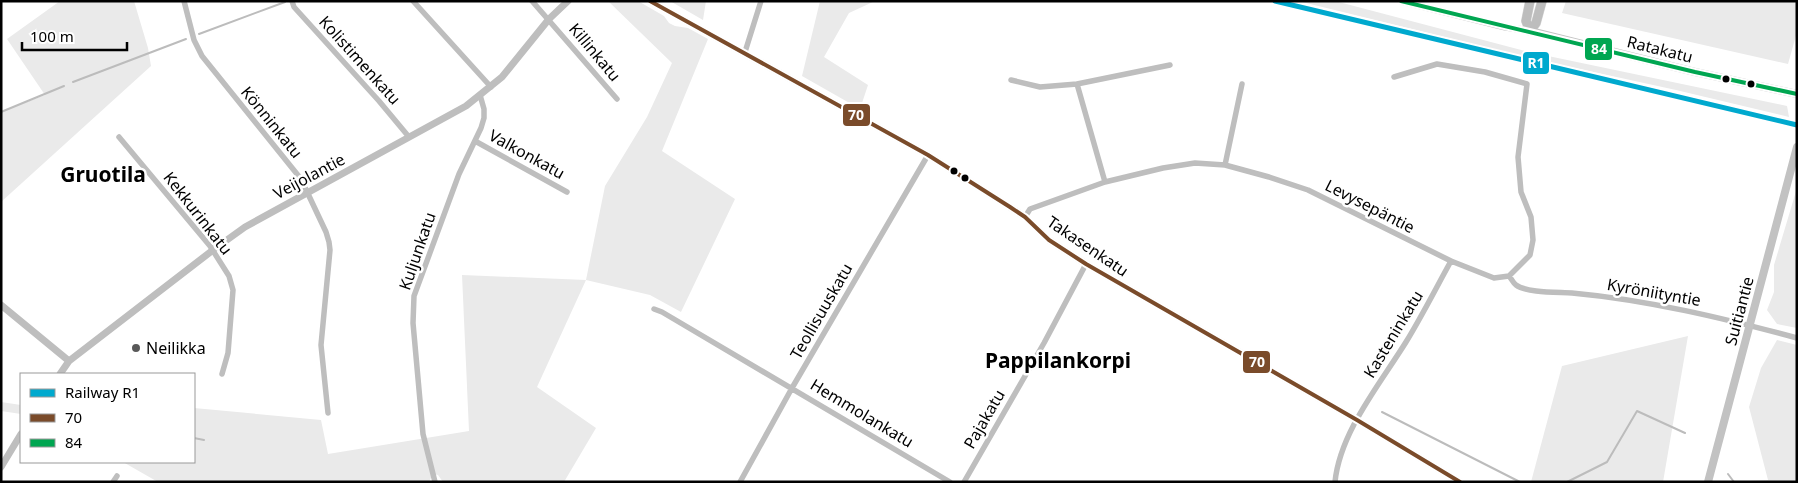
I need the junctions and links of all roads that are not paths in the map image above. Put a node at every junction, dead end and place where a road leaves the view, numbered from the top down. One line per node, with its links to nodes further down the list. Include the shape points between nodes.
1 (184, 1): 31 (street, Könninkatu, via 194,40 202,56 301,179)
2 (292, 1): 24 (street, Kolistimenkatu)
3 (413, 1): 19 (street)
4 (532, 1): 11 (street, Killinkatu)
5 (568, 1): 11 (street, Veijolantie)
6 (650, 1): 13 (street, Takasenkatu)
7 (761, 1): 13 (street)
8 (1401, 1): 12 (street, Ratakatu)
9 (1530, 1): 12 (highway, via 1526,20)
10 (1542, 1): 12 (highway, via 1536,23)
11 (548, 19): 19 (street, Veijolantie, via 502,78); 22 (street, Killinkatu)
12 (1530, 31): 20 (main road, Ratakatu)
13 (744, 52): 27 (street, Takasenkatu)
14 (1170, 65): 17 (street)
15 (1394, 77): 36 (street, via 1437,64 1485,72 1527,84 1518,157 1521,192 1530,217 1533,240 1530,255)
16 (1011, 80): 17 (street, via 1040,87)
17 (1077, 84): 29 (street)
18 (1242, 84): 28 (street)
19 (491, 87): 21 (street, Veijolantie)
20 (1797, 94)
21 (480, 95): 24 (street, Veijolantie); 25 (street, Kuljunkatu, via 484,118)
22 (617, 99)
23 (119, 137): 33 (street, Kekkurinkatu)
24 (410, 137): 31 (street, Veijolantie)
25 (475, 141): 30 (street, Valkonkatu); 49 (street, Kuljunkatu, via 459,174 414,296 413,323 424,434)
26 (1797, 147): 39 (main road, Suitiantie)
27 (928, 154): 32 (street, Takasenkatu); 44 (street, Teollisuuskatu)
28 (1225, 165): 29 (street, Levysepäntie, via 1195,163); 34 (street, Levysepäntie, via 1308,190)
29 (1105, 182): 32 (street, Levysepäntie, via 1030,208)
30 (567, 192)
31 (307, 194): 33 (street, Veijolantie, via 245,227); 45 (street, Könninkatu, via 329,242 321,345)
32 (1025, 217): 35 (street, Takasenkatu, via 1048,240)
33 (212, 250): 41 (street, Veijolantie); 43 (street, Kekkurinkatu, via 229,276 233,290 228,353)
34 (1451, 261): 36 (street, Levysepäntie, via 1494,278); 46 (street, Kasteninkatu)
35 (1086, 264): 46 (street, Takasenkatu); 52 (street, Pajakatu)
36 (1509, 276): 39 (street, Kyröniityntie, via 1525,289 1671,308)
37 (1, 305): 41 (street)
38 (654, 309): 44 (street, Hemmolankatu)
39 (1750, 325): 40 (street, Kyröniityntie); 55 (main road, Suitiantie)
40 (1797, 338)
41 (69, 361): 42 (street, Veijolantie)
42 (61, 373)
43 (222, 374)
44 (792, 388): 50 (street, Teollisuuskatu); 51 (street, Hemmolankatu)
45 (328, 413)
46 (1357, 420): 53 (street, via 1341,455); 54 (street, Takasenkatu)
47 (20, 436): 48 (street)
48 (1, 467)
49 (435, 482)
50 (740, 482)
51 (950, 482)
52 (964, 482)
53 (1335, 482)
54 (1460, 482)
55 (1708, 482)

